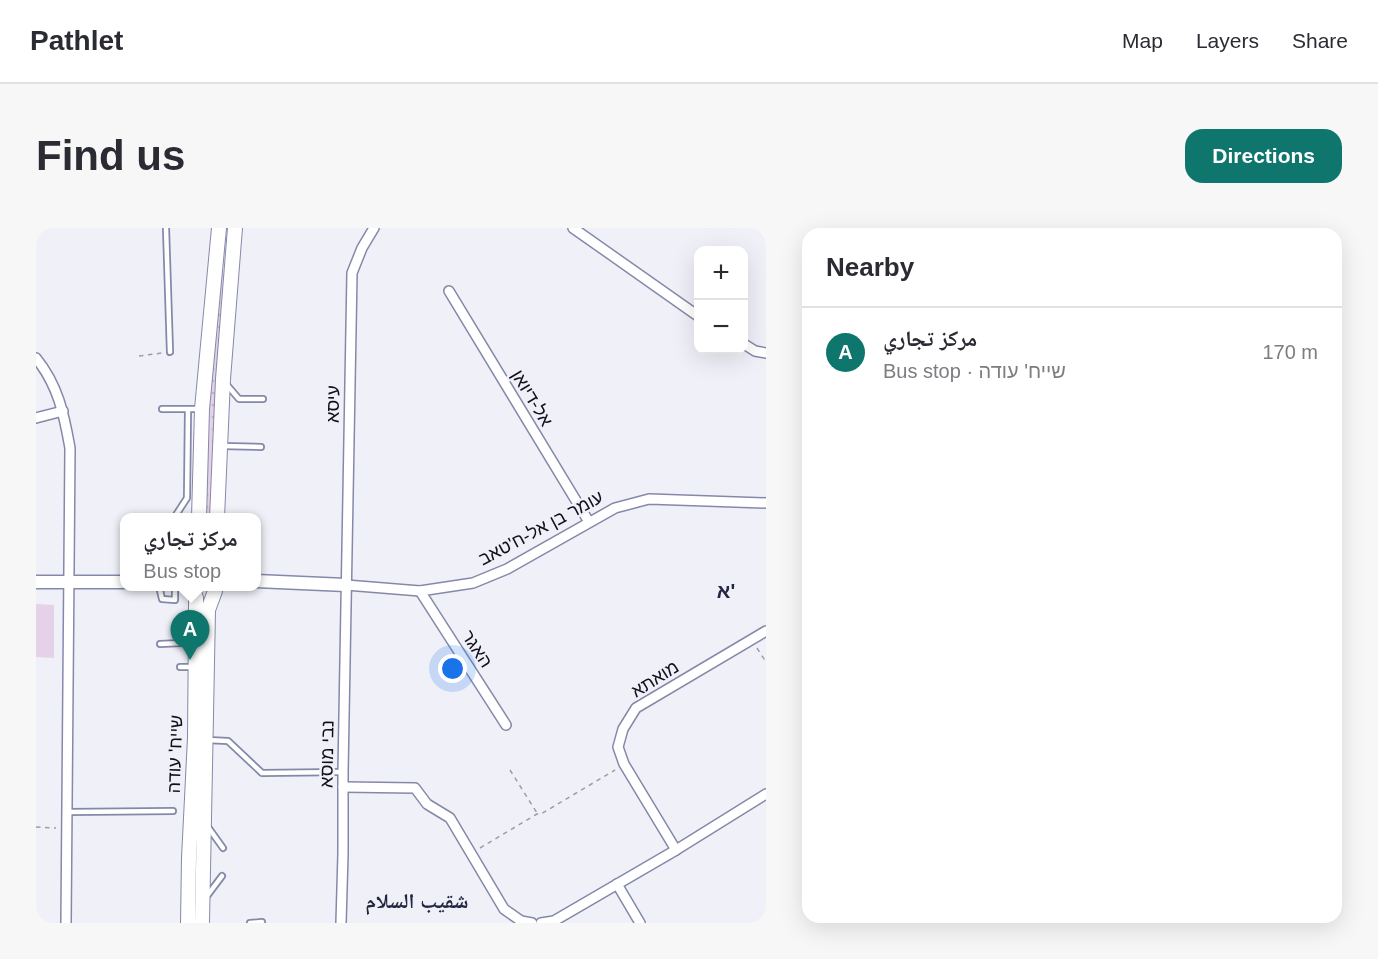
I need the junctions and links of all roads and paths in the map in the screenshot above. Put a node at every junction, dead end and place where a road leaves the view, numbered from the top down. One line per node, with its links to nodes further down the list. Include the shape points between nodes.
1 (166, 228): 9 (lane)
2 (219, 228): 16 (main road)
3 (235, 228): 13 (main road)
4 (374, 228): 32 (street, עיסא, via 352,273)
5 (573, 228): 7 (street)
6 (449, 291): 27 (street, אל-דיואן)
7 (694, 313)
8 (748, 347): 10 (street)
9 (170, 352): 11 (path)
10 (766, 353)
11 (139, 356)
12 (36, 358): 17 (street, via 47,371)
13 (223, 379): 14 (lane, via 238,399); 19 (main road)
14 (263, 399)
15 (162, 409): 16 (lane)
16 (195, 410): 21 (main road); 22 (lane)
17 (63, 411): 18 (street); 30 (street, via 70,448)
18 (36, 418)
19 (219, 446): 20 (lane); 26 (main road)
20 (261, 447)
21 (200, 489): 22 (lane); 25 (main road)
22 (187, 498): 24 (lane); 25 (lane, via 193,500)
23 (766, 503): 27 (street, עומר בן אל-ח'טאב, via 649,499 615,508)
24 (177, 513)
25 (199, 513)
26 (217, 513)
27 (589, 522): 37 (street, עומר בן אל-ח'טאב, via 473,583)
28 (261, 580): 32 (street, עומר בן אל-ח'טאב)
29 (36, 582): 30 (street)
30 (69, 582): 31 (street); 53 (street)
31 (120, 582)
32 (346, 585): 37 (street, עומר בן אל-ח'טאב); 49 (street, נבי מוסא)
33 (160, 591): 34 (lane, via 162,599 175,600)
34 (175, 591)
35 (194, 591): 44 (main road, שייח' עודה)
36 (216, 591): 46 (main road, שייח' עודה, via 208,610)
37 (420, 591): 45 (street, האגר)
38 (766, 631): 39 (street, מואתא)
39 (752, 639): 42 (path); 47 (street, מואתא, via 636,708 623,729 618,747)
40 (181, 643): 41 (lane)
41 (160, 644)
42 (766, 662)
43 (180, 667): 44 (lane)
44 (195, 667): 66 (main road, שייח' עודה)
45 (506, 725)
46 (205, 740): 49 (lane, via 228,741 262,773); 55 (main road, שייח' עודה)
47 (624, 764): 54 (path); 59 (street, מואתא)
48 (510, 770): 54 (path)
49 (343, 772): 50 (street, נבי מוסא)
50 (344, 787): 60 (street, via 415,788 427,804 450,818); 69 (street, נבי מוסא)
51 (766, 794): 59 (street)
52 (173, 811): 53 (lane)
53 (68, 812): 57 (street)
54 (537, 814): 60 (path)
55 (203, 820): 58 (lane); 63 (main road, שייח' עודה)
56 (36, 827): 57 (path)
57 (68, 828): 65 (street)
58 (223, 848)
59 (676, 850): 62 (street)
60 (472, 854): 70 (street, via 504,909 521,921)
61 (222, 876): 63 (lane)
62 (617, 884): 71 (street, via 554,921); 72 (street)
63 (202, 903): 67 (main road, שייח' עודה)
64 (262, 922): 68 (lane)
65 (66, 923)
66 (188, 923)
67 (202, 923)
68 (250, 923)
69 (341, 923)
70 (532, 923)
71 (541, 923)
72 (640, 923)

